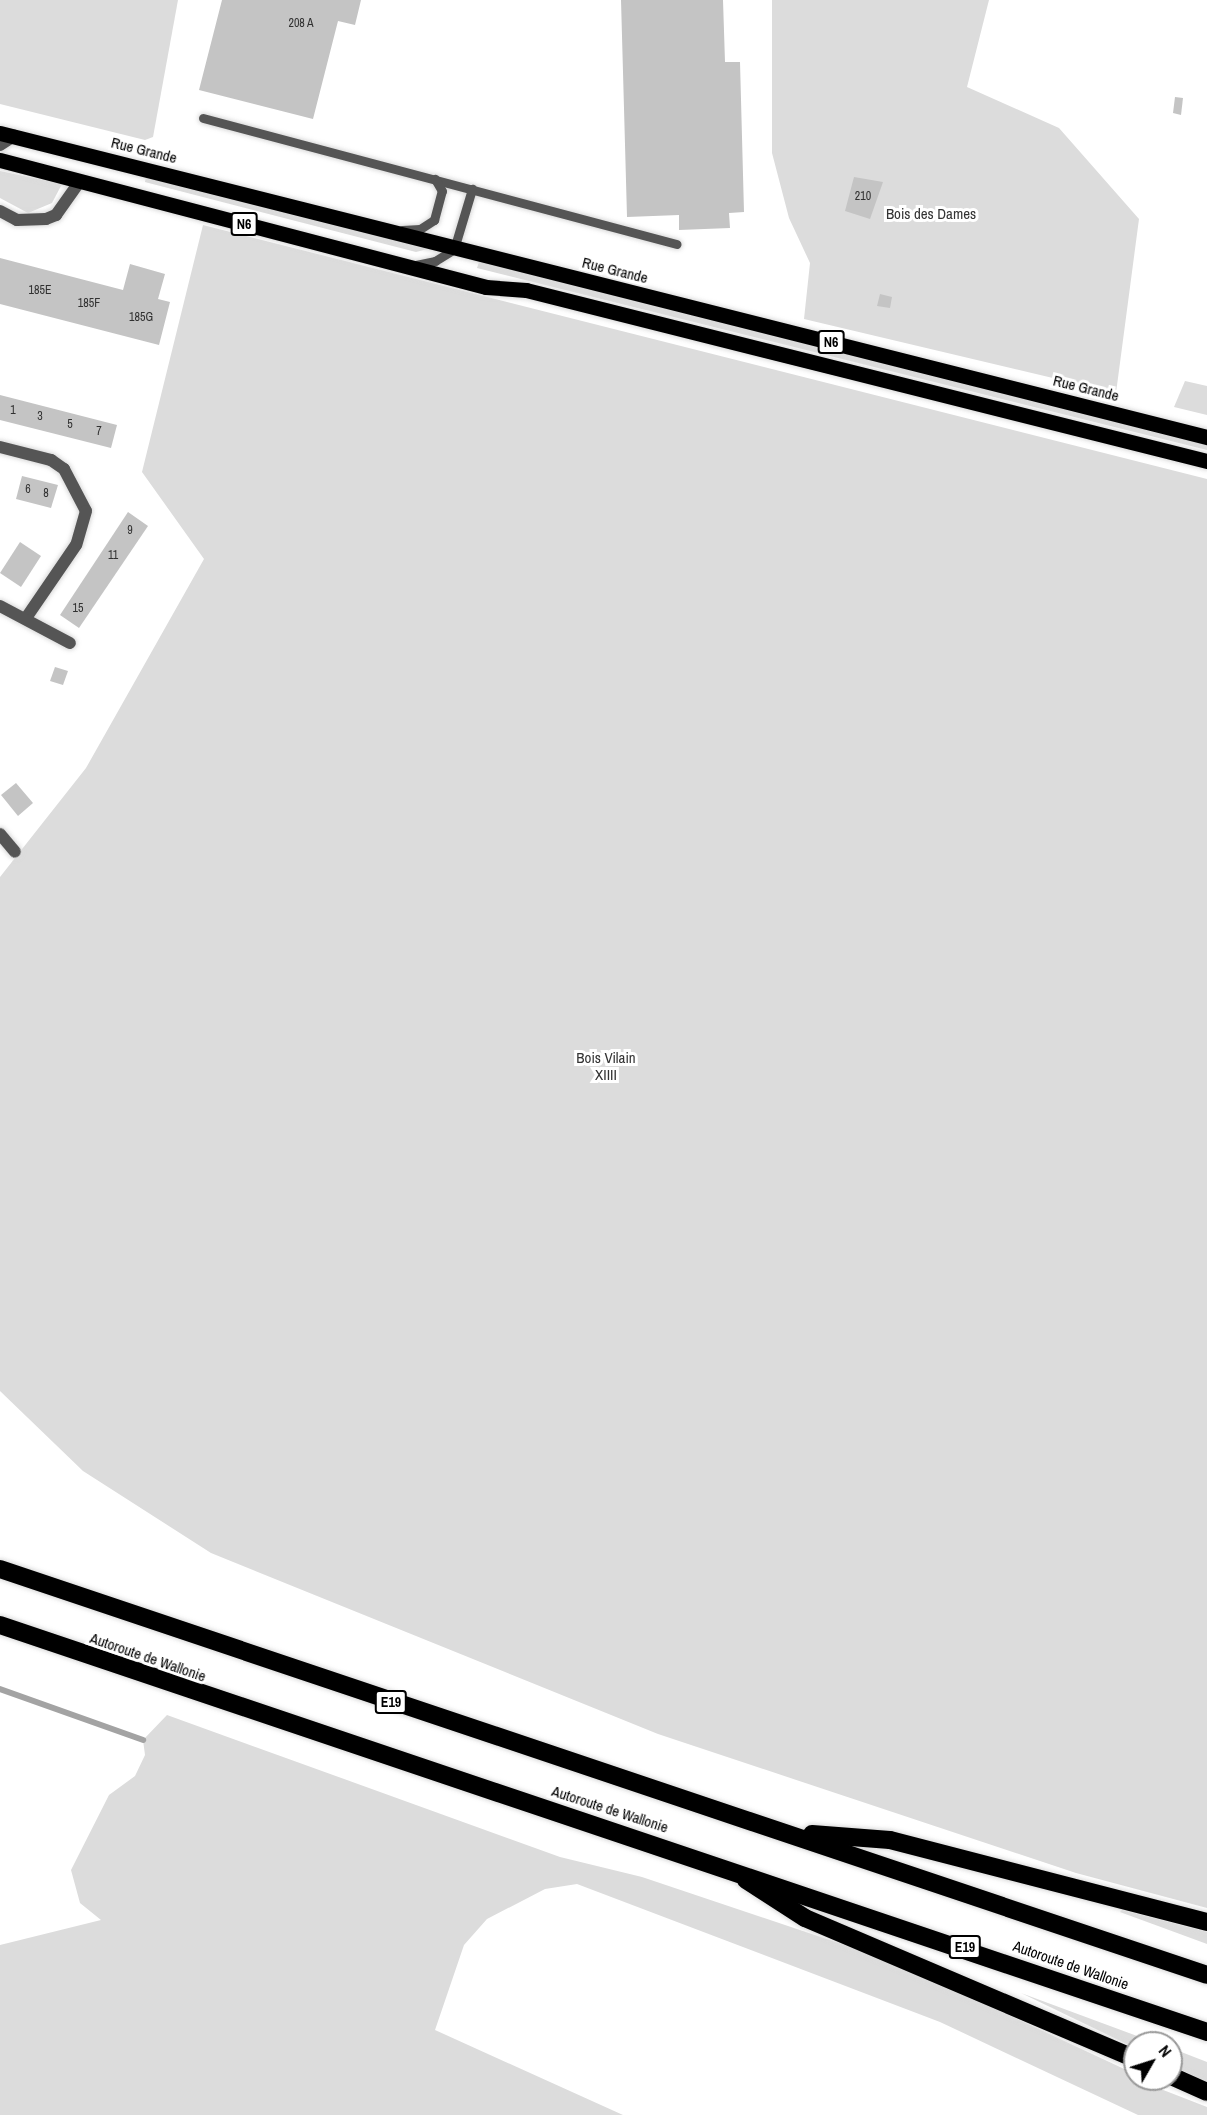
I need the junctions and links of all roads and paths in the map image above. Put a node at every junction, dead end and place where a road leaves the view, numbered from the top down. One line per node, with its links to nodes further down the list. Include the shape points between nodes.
1 (203, 118): 5 (lane)
2 (7, 134): 3 (street, Rue Grande); 9 (main road, Rue Grande / N6)
3 (0, 145)
4 (0, 160): 6 (main road, N6)
5 (435, 179): 7 (lane); 9 (lane, via 442,191 434,220 420,229)
6 (80, 182): 8 (street, via 56,215 46,219 17,220); 12 (main road, N6)
7 (472, 189): 10 (lane); 11 (lane)
8 (0, 212)
9 (400, 230): 11 (main road, Rue Grande / N6)
10 (677, 244)
11 (454, 249): 12 (lane, via 435,261); 13 (main road, Rue Grande / N6)
12 (408, 267): 15 (main road, N6, via 486,287 526,290)
13 (1207, 438)
14 (0, 447): 17 (street, via 51,460 64,469 86,511 76,545)
15 (1207, 461)
16 (0, 606): 17 (street)
17 (26, 618): 18 (street)
18 (70, 643)
19 (0, 834): 20 (street)
20 (15, 852)
21 (0, 1569): 23 (highway, E19)
22 (0, 1625): 24 (highway, Autoroute de Wallonie / E19)
23 (783, 1832): 25 (highway, via 890,1840); 26 (highway, E19)
24 (722, 1865): 27 (highway, Autoroute de Wallonie / E19); 28 (highway, via 805,1918)
25 (1207, 1922)
26 (1207, 1975)
27 (1207, 2032)
28 (1123, 2054)
29 (1183, 2081): 30 (highway)
30 (1207, 2092)

